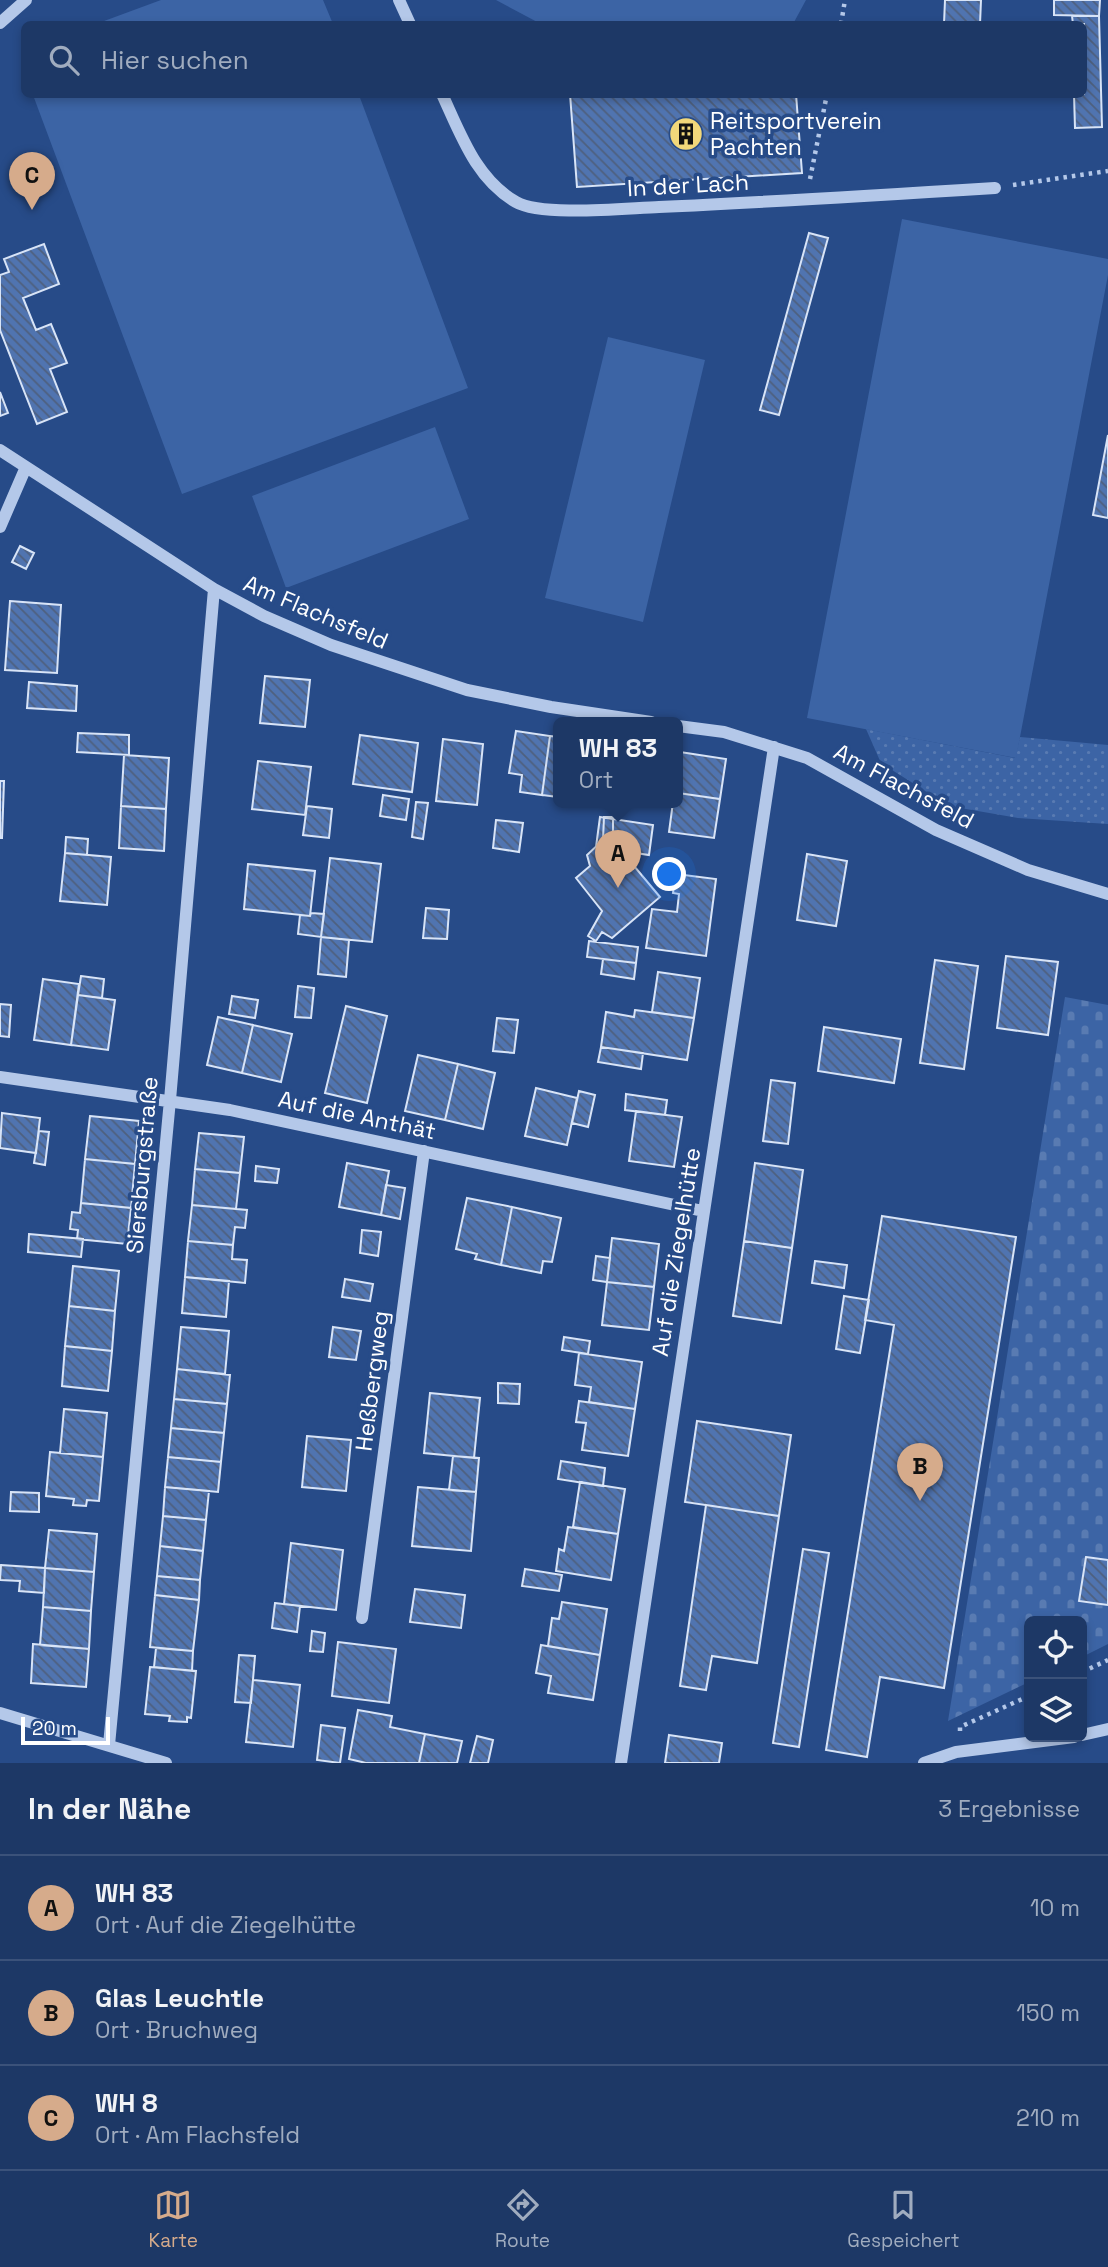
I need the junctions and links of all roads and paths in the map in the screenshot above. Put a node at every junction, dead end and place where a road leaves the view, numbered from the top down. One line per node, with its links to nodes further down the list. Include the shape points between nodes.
1 (26, 0): 6 (street)
2 (399, 0): 4 (street)
3 (845, 0): 5 (path)
4 (409, 21)
5 (842, 21)
6 (0, 23)
7 (444, 98): 11 (street, In der Lach, via 470,154 492,185 519,204 561,211)
8 (826, 98): 11 (path)
9 (1108, 172): 10 (path)
10 (995, 188): 11 (street, In der Lach)
11 (806, 200)
12 (0, 450): 13 (street, Am Flachsfeld)
13 (26, 467): 14 (street); 15 (street, Am Flachsfeld)
14 (0, 527)
15 (214, 589): 16 (street, Am Flachsfeld, via 264,616 400,670 467,691); 21 (street, Siersburgstraße)
16 (618, 717)
17 (683, 727): 18 (street, Am Flachsfeld, via 724,732)
18 (774, 747): 19 (street, Am Flachsfeld, via 807,758 947,835 1028,870); 23 (street, Auf die Ziegelhütte)
19 (1108, 894)
20 (0, 1077): 21 (street, Auf die Anthät)
21 (170, 1100): 22 (street, Auf die Anthät); 32 (street, Siersburgstraße)
22 (424, 1151): 23 (street, Auf die Anthät); 24 (street, Heßbergweg)
23 (703, 1212): 35 (street, Auf die Ziegelhütte)
24 (362, 1618)
25 (1108, 1660): 26 (path)
26 (1087, 1670)
27 (1024, 1698): 33 (path, via 960,1727)
28 (0, 1713): 32 (street)
29 (1108, 1728): 30 (street)
30 (1087, 1734)
31 (1035, 1742): 33 (street)
32 (109, 1745): 34 (street)
33 (956, 1752): 36 (street)
34 (166, 1763)
35 (621, 1763)
36 (924, 1763)

